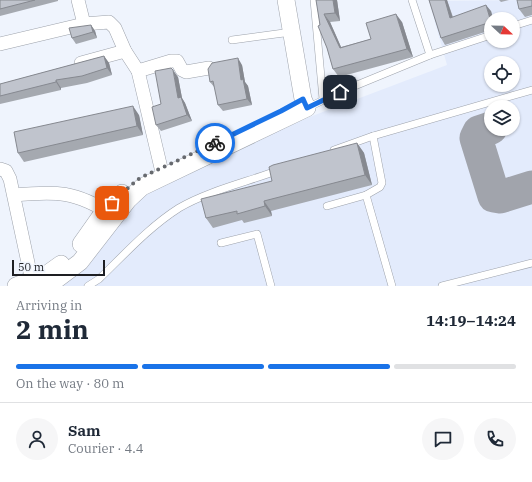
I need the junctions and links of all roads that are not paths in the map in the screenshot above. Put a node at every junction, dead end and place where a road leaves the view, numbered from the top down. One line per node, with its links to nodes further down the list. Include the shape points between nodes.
1 (78, 0): 7 (street)
2 (279, 0): 9 (street)
3 (286, 0): 20 (street)
4 (314, 0): 19 (lane)
5 (412, 0): 14 (lane)
6 (532, 20): 8 (lane)
7 (84, 24): 12 (street); 13 (street, via 109,22)
8 (520, 24)
9 (284, 33): 11 (lane); 20 (street)
10 (484, 37): 14 (lane)
11 (232, 40)
12 (0, 44)
13 (125, 51): 15 (street); 17 (street)
14 (430, 55): 19 (lane)
15 (67, 66)
16 (209, 68): 17 (street, via 186,72 176,61 172,61)
17 (138, 71): 24 (street)
18 (532, 90): 21 (lane)
19 (323, 99): 20 (lane)
20 (302, 105): 24 (street, via 281,111); 29 (street, via 142,187)
21 (373, 136): 22 (lane); 27 (lane, via 382,183)
22 (329, 152)
23 (287, 167): 34 (lane, via 180,208 155,225)
24 (161, 168): 29 (street, via 130,186)
25 (0, 169): 26 (street, via 6,171)
26 (14, 195): 29 (street, via 65,193); 32 (street)
27 (366, 195): 28 (lane); 36 (lane)
28 (327, 206)
29 (110, 214): 32 (street, via 76,250 47,274); 33 (street, via 80,262)
30 (222, 243): 35 (lane, via 257,234)
31 (532, 263): 37 (lane)
32 (27, 284)
33 (48, 286)
34 (88, 286)
35 (271, 286)
36 (392, 286)
37 (442, 286)

